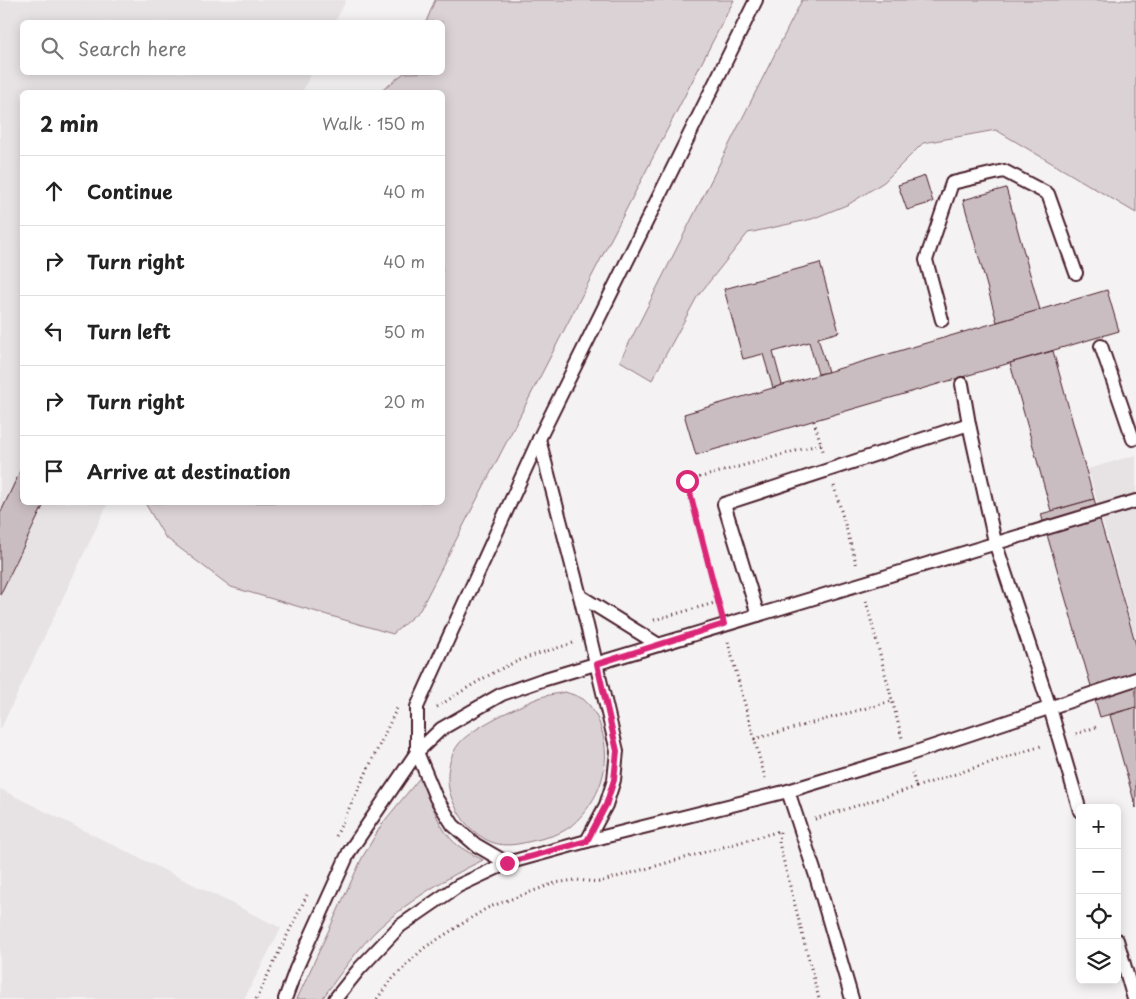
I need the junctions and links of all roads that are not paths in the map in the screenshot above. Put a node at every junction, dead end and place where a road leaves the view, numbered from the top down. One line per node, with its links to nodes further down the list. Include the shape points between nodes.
1 (756, 0): 7 (lane)
2 (1076, 273): 3 (lane, via 1048,194 1004,171 952,183 926,260)
3 (942, 320)
4 (1101, 346): 8 (lane)
5 (962, 384): 6 (lane)
6 (969, 424): 10 (lane); 12 (lane, via 724,504)
7 (539, 439): 11 (lane); 17 (lane, via 417,707)
8 (1133, 439)
9 (1136, 501): 10 (lane)
10 (995, 542): 12 (lane); 16 (lane)
11 (580, 596): 13 (lane); 14 (lane)
12 (758, 615): 13 (lane)
13 (659, 645): 14 (lane)
14 (597, 664): 17 (lane, via 502,694 441,729); 20 (lane, via 617,751 614,780 606,805)
15 (1136, 679): 16 (lane)
16 (1050, 708): 18 (lane); 19 (lane)
17 (417, 752): 21 (lane, via 436,798 453,825 476,845); 23 (lane, via 349,852)
18 (788, 791): 20 (lane); 25 (lane)
19 (1078, 804)
20 (587, 841): 21 (lane)
21 (507, 863): 24 (lane, via 458,886 400,926)
22 (1121, 954): 26 (lane)
23 (285, 999)
24 (335, 999)
25 (852, 999)
26 (1134, 999)

